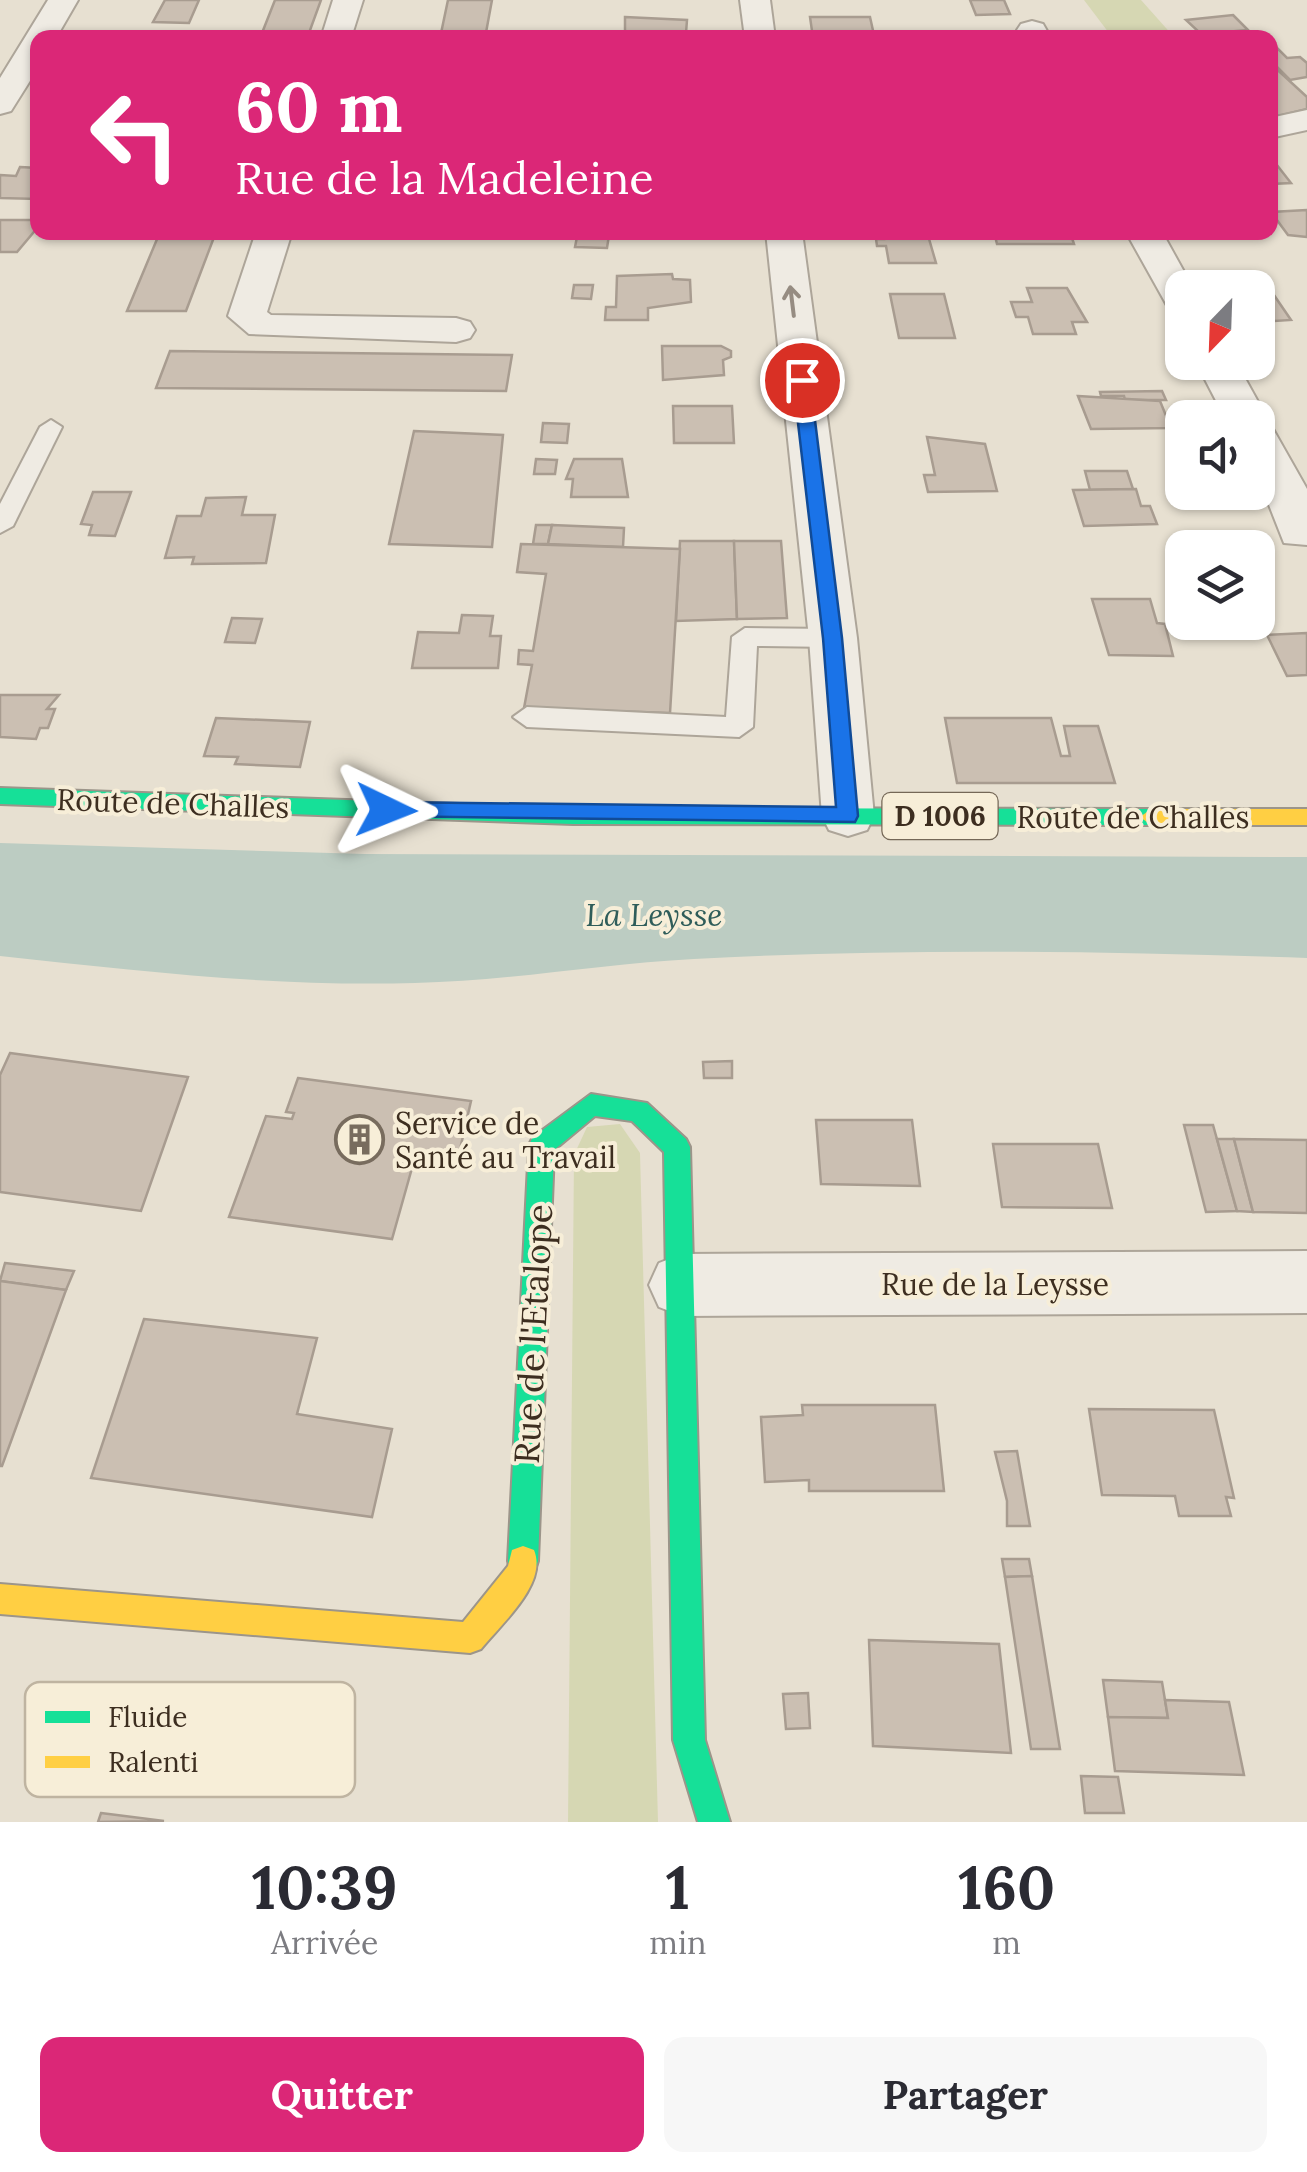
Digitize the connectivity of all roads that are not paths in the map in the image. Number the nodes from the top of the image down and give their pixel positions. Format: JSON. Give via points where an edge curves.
{"nodes":[{"id":1,"x":63,"y":0,"type":"edge"},
{"id":2,"x":348,"y":0,"type":"edge"},
{"id":3,"x":756,"y":0,"type":"edge"},
{"id":4,"x":45,"y":30,"type":"edge"},
{"id":5,"x":339,"y":30,"type":"edge"},
{"id":6,"x":759,"y":30,"type":"edge"},
{"id":7,"x":30,"y":55,"type":"edge"},
{"id":8,"x":0,"y":104,"type":"edge"},
{"id":9,"x":1307,"y":120,"type":"edge"},
{"id":10,"x":1278,"y":126,"type":"edge"},
{"id":11,"x":271,"y":240,"type":"edge"},
{"id":12,"x":785,"y":240,"type":"edge"},
{"id":13,"x":1148,"y":240,"type":"edge"},
{"id":14,"x":1165,"y":270,"type":"edge"},
{"id":15,"x":456,"y":330,"type":"dead end"},
{"id":16,"x":51,"y":427,"type":"dead end"},
{"id":17,"x":1275,"y":470,"type":"edge"},
{"id":18,"x":9,"y":495,"type":"edge"},
{"id":19,"x":1,"y":526,"type":"edge"},
{"id":20,"x":1300,"y":533,"type":"dead end"},
{"id":21,"x":832,"y":638,"type":"junction"},
{"id":22,"x":527,"y":717,"type":"dead end"},
{"id":23,"x":0,"y":796,"type":"edge"},
{"id":24,"x":848,"y":816,"type":"junction"},
{"id":25,"x":1307,"y":817,"type":"edge"},
{"id":26,"x":1307,"y":1282,"type":"edge"},
{"id":27,"x":682,"y":1285,"type":"junction"},
{"id":28,"x":0,"y":1599,"type":"edge"},
{"id":29,"x":714,"y":1822,"type":"edge"}],
"edges":[{"from":1,"to":4,"type":"street"},
{"from":2,"to":5,"type":"street"},
{"from":3,"to":6,"type":"street"},
{"from":7,"to":8,"type":"street"},
{"from":9,"to":10,"type":"street"},
{"from":11,"to":15,"type":"street","via":[[247,316],[264,326]]},
{"from":21,"to":12,"type":"street","one_way":true},
{"from":13,"to":14,"type":"street"},
{"from":16,"to":18,"type":"lane"},
{"from":17,"to":20,"type":"street"},
{"from":18,"to":19,"type":"lane"},
{"from":21,"to":22,"type":"lane","via":[[744,637],[739,727]]},
{"from":21,"to":24,"type":"street"},
{"from":23,"to":24,"type":"street","name":"Route de Challes","number":"D 1006","via":[[573,816]]},
{"from":24,"to":25,"type":"street","name":"Route de Challes","number":"D 1006"},
{"from":26,"to":27,"type":"street","name":"Rue de la Leysse"},
{"from":27,"to":28,"type":"street","name":"Rue de l'Etalope","via":[[678,1147],[638,1111],[591,1105],[542,1144],[522,1572],[470,1638]]},
{"from":27,"to":29,"type":"street","name":"Rue de l'Etalope","via":[[689,1740]]}]}
